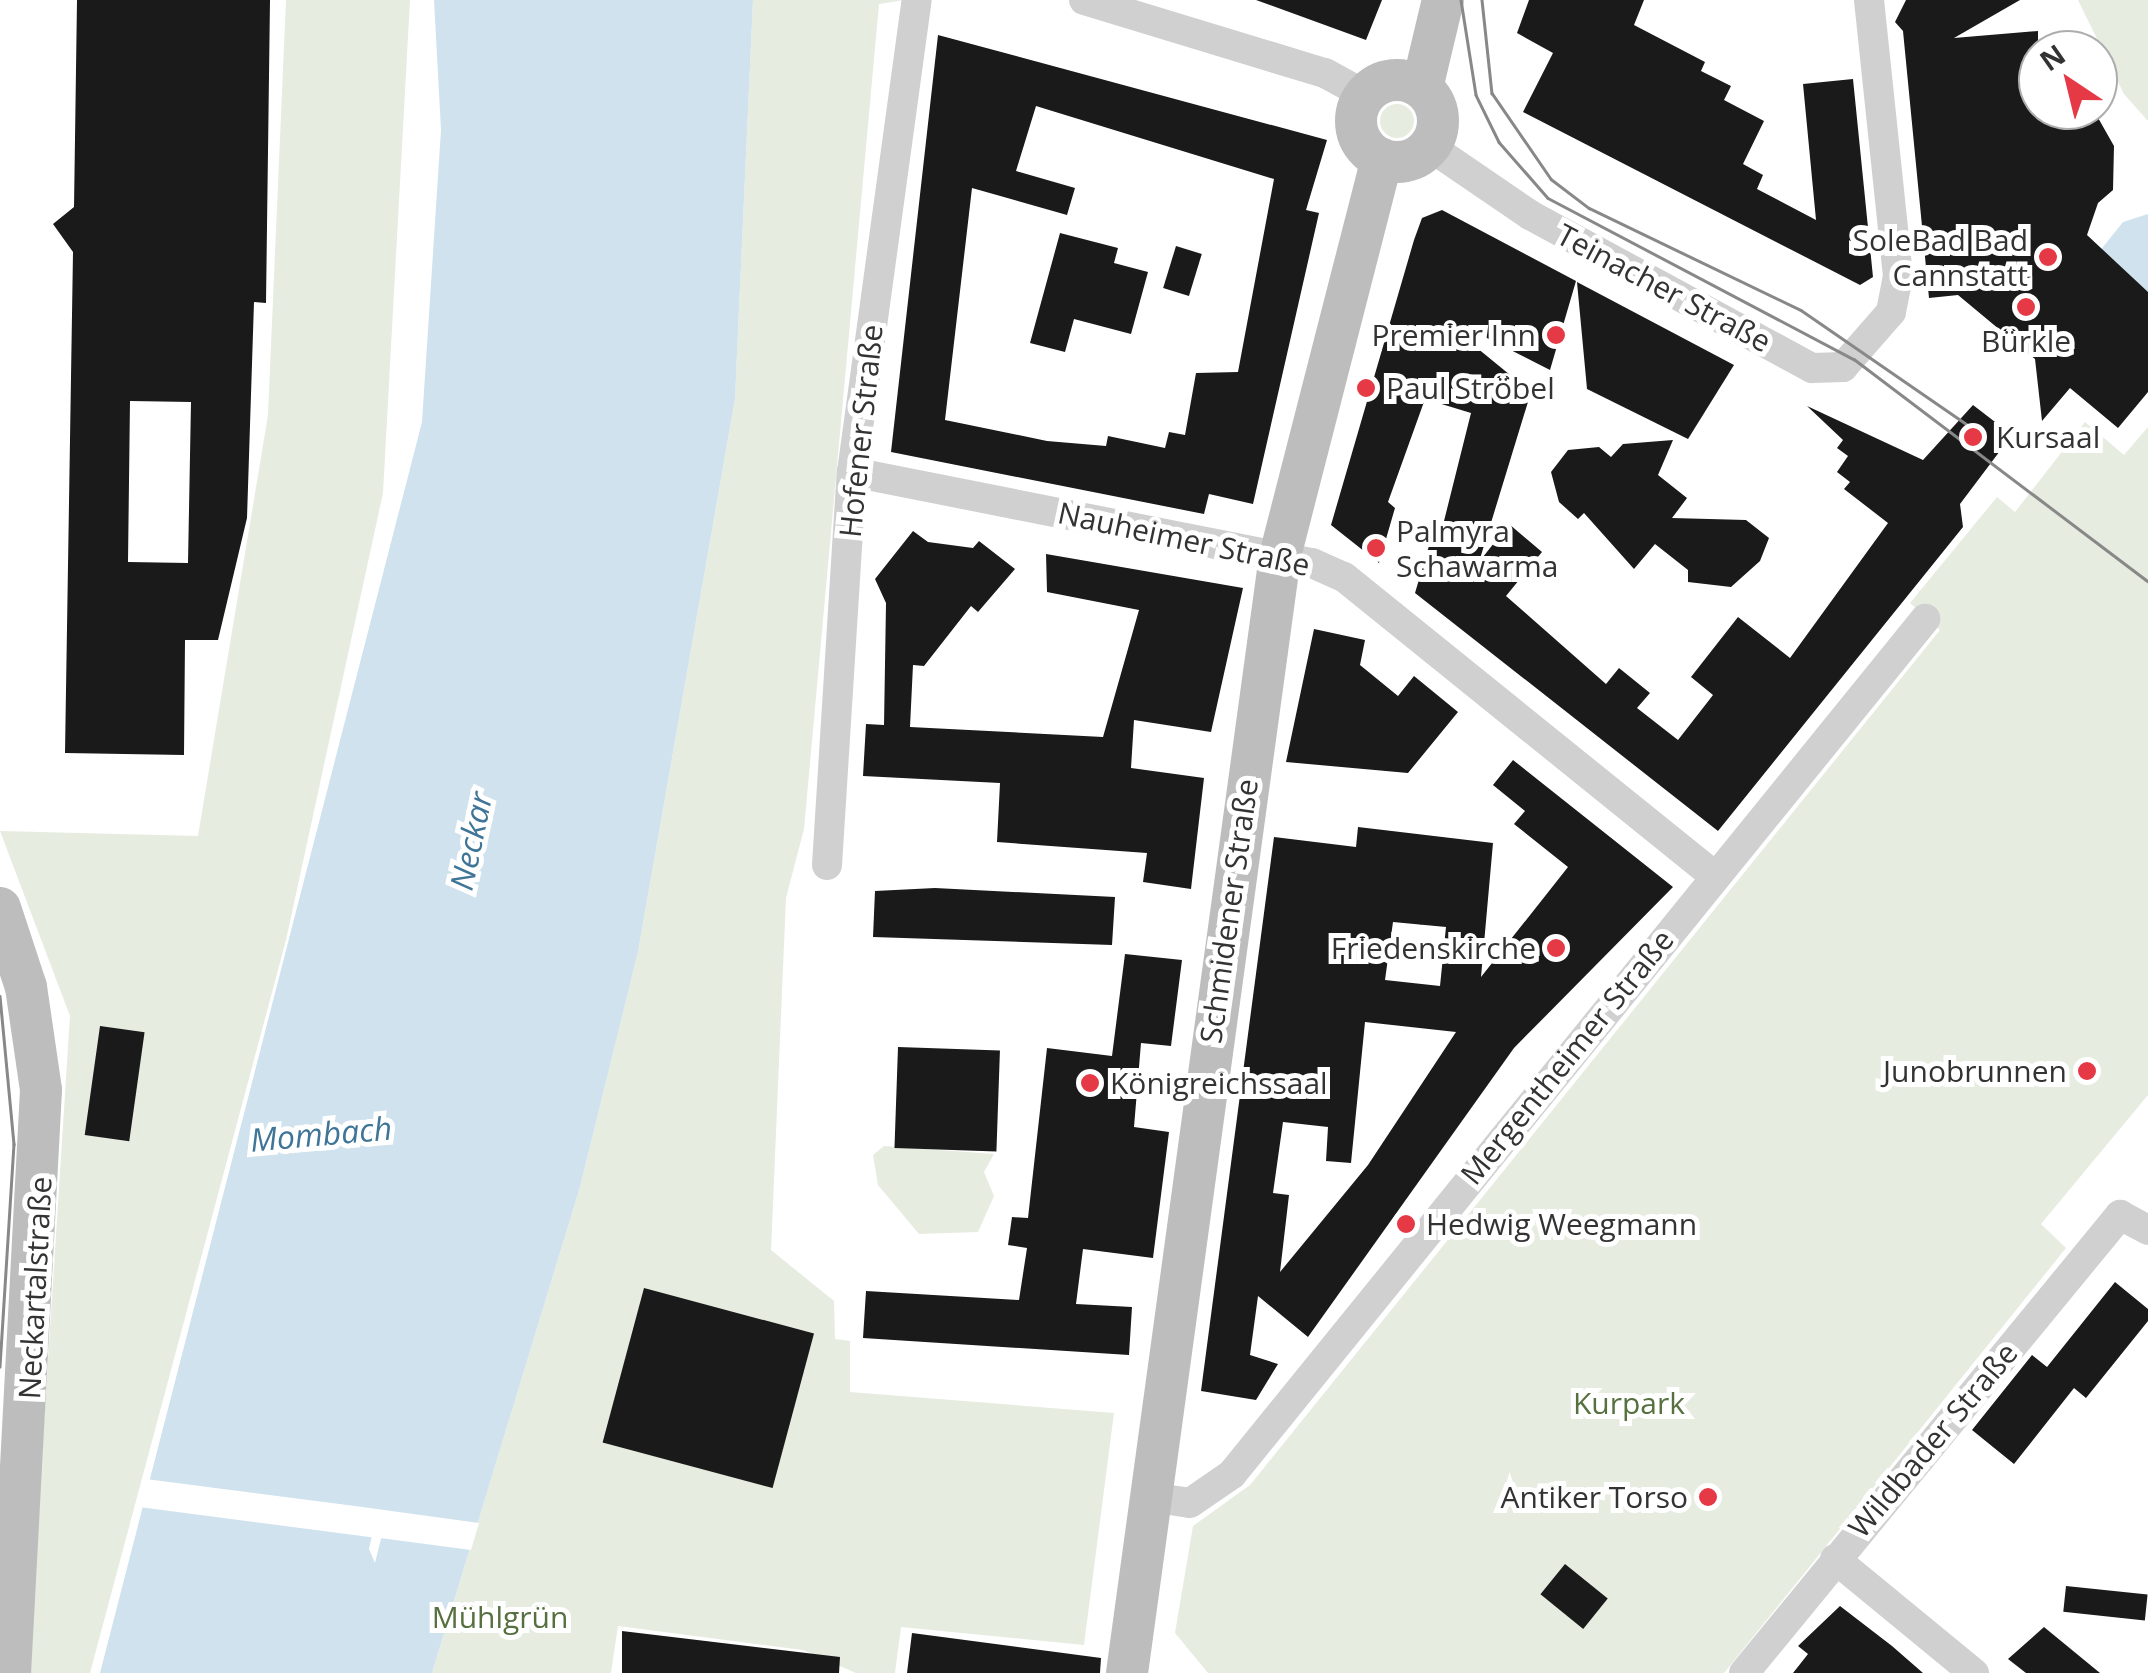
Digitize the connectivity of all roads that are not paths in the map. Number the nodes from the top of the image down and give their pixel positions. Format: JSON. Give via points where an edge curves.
{"nodes":[{"id":1,"x":918,"y":0,"type":"edge"},
{"id":2,"x":1084,"y":0,"type":"edge"},
{"id":3,"x":1410,"y":0,"type":"edge"},
{"id":4,"x":1443,"y":0,"type":"edge"},
{"id":5,"x":1869,"y":0,"type":"edge"},
{"id":6,"x":1392,"y":88,"type":"junction"},
{"id":7,"x":1430,"y":146,"type":"junction"},
{"id":8,"x":1382,"y":159,"type":"junction"},
{"id":9,"x":852,"y":472,"type":"junction"},
{"id":10,"x":1280,"y":556,"type":"junction"},
{"id":11,"x":1925,"y":619,"type":"dead end"},
{"id":12,"x":827,"y":865,"type":"dead end"},
{"id":13,"x":1712,"y":874,"type":"junction"},
{"id":14,"x":0,"y":908,"type":"edge"},
{"id":15,"x":2137,"y":1221,"type":"edge"},
{"id":16,"x":1150,"y":1498,"type":"junction"},
{"id":17,"x":1835,"y":1559,"type":"junction"},
{"id":18,"x":10,"y":1673,"type":"edge"},
{"id":19,"x":1127,"y":1673,"type":"edge"},
{"id":20,"x":1744,"y":1673,"type":"edge"},
{"id":21,"x":1974,"y":1673,"type":"edge"}],
"edges":[{"from":1,"to":9,"type":"street","name":"Hofener Straße"},
{"from":2,"to":6,"type":"street"},
{"from":3,"to":6,"type":"main road"},
{"from":4,"to":6,"type":"main road"},
{"from":5,"to":7,"type":"street","name":"Teinacher Straße","via":[[1898,276],[1891,312],[1843,367],[1812,368],[1530,215]]},
{"from":6,"to":7,"type":"main road","via":[[1438,122]]},
{"from":6,"to":8,"type":"main road","via":[[1358,134]]},
{"from":7,"to":8,"type":"main road","via":[[1408,160]]},
{"from":8,"to":10,"type":"main road","name":"Schmidener Straße"},
{"from":9,"to":10,"type":"street","name":"Nauheimer Straße"},
{"from":9,"to":12,"type":"street","name":"Hofener Straße"},
{"from":10,"to":13,"type":"street","name":"Nauheimer Straße","via":[[1344,577]]},
{"from":10,"to":16,"type":"main road","name":"Schmidener Straße"},
{"from":11,"to":13,"type":"street","name":"Mergentheimer Straße"},
{"from":13,"to":16,"type":"street","name":"Mergentheimer Straße","via":[[1232,1474],[1190,1502]]},
{"from":14,"to":18,"type":"main road","name":"Neckartalstraße","via":[[33,1021],[42,1108]]},
{"from":15,"to":17,"type":"street","name":"Wildbader Straße"},
{"from":16,"to":19,"type":"main road","name":"Schmidener Straße"},
{"from":17,"to":20,"type":"street","name":"Wildbader Straße"},
{"from":17,"to":21,"type":"street"}]}
